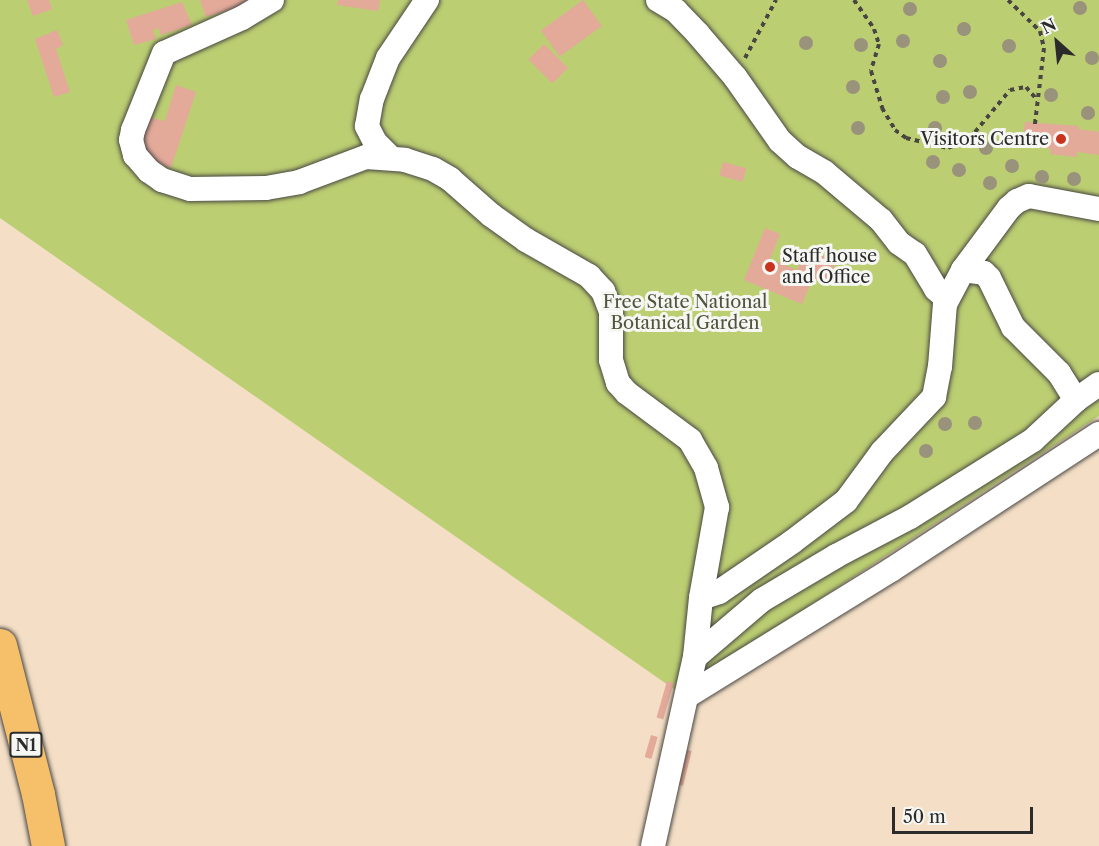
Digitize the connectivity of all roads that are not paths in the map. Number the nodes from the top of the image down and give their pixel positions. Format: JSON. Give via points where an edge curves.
{"nodes":[{"id":1,"x":272,"y":0,"type":"edge"},
{"id":2,"x":427,"y":0,"type":"edge"},
{"id":3,"x":658,"y":0,"type":"edge"},
{"id":4,"x":367,"y":126,"type":"junction"},
{"id":5,"x":390,"y":157,"type":"junction"},
{"id":6,"x":341,"y":166,"type":"junction"},
{"id":7,"x":1099,"y":209,"type":"edge"},
{"id":8,"x":963,"y":270,"type":"junction"},
{"id":9,"x":946,"y":298,"type":"junction"},
{"id":10,"x":1099,"y":384,"type":"edge"},
{"id":11,"x":1076,"y":400,"type":"junction"},
{"id":12,"x":1099,"y":434,"type":"edge"},
{"id":13,"x":701,"y":598,"type":"junction"},
{"id":14,"x":0,"y":645,"type":"edge"},
{"id":15,"x":695,"y":661,"type":"junction"},
{"id":16,"x":687,"y":696,"type":"junction"},
{"id":17,"x":48,"y":846,"type":"edge"},
{"id":18,"x":653,"y":846,"type":"edge"}],
"edges":[{"from":1,"to":6,"type":"street","via":[[164,53],[131,140],[135,155],[162,180],[190,189],[266,188],[299,182]]},
{"from":2,"to":4,"type":"street","via":[[388,58],[372,99]]},
{"from":3,"to":9,"type":"street","via":[[676,11],[735,77],[780,141],[881,220],[899,243],[915,254]]},
{"from":4,"to":5,"type":"street","via":[[375,142]]},
{"from":4,"to":6,"type":"street","via":[[363,139]]},
{"from":5,"to":6,"type":"street","via":[[366,158]]},
{"from":5,"to":13,"type":"street","via":[[433,169],[450,179],[491,215],[588,276],[603,291],[611,312],[610,360],[618,383],[690,440],[706,468],[717,507]]},
{"from":7,"to":8,"type":"street","via":[[1029,196],[1017,201]]},
{"from":8,"to":9,"type":"street"},
{"from":8,"to":11,"type":"street","via":[[984,273],[989,278],[1013,327],[1059,373]]},
{"from":9,"to":13,"type":"street","via":[[937,392],[926,407],[882,452],[846,501],[719,592]]},
{"from":10,"to":11,"type":"street"},
{"from":11,"to":15,"type":"street","via":[[1034,440],[910,517],[762,600]]},
{"from":12,"to":16,"type":"street","via":[[891,570]]},
{"from":13,"to":15,"type":"street"},
{"from":14,"to":17,"type":"highway","number":"N1"},
{"from":15,"to":16,"type":"street"},
{"from":16,"to":18,"type":"street"}]}
